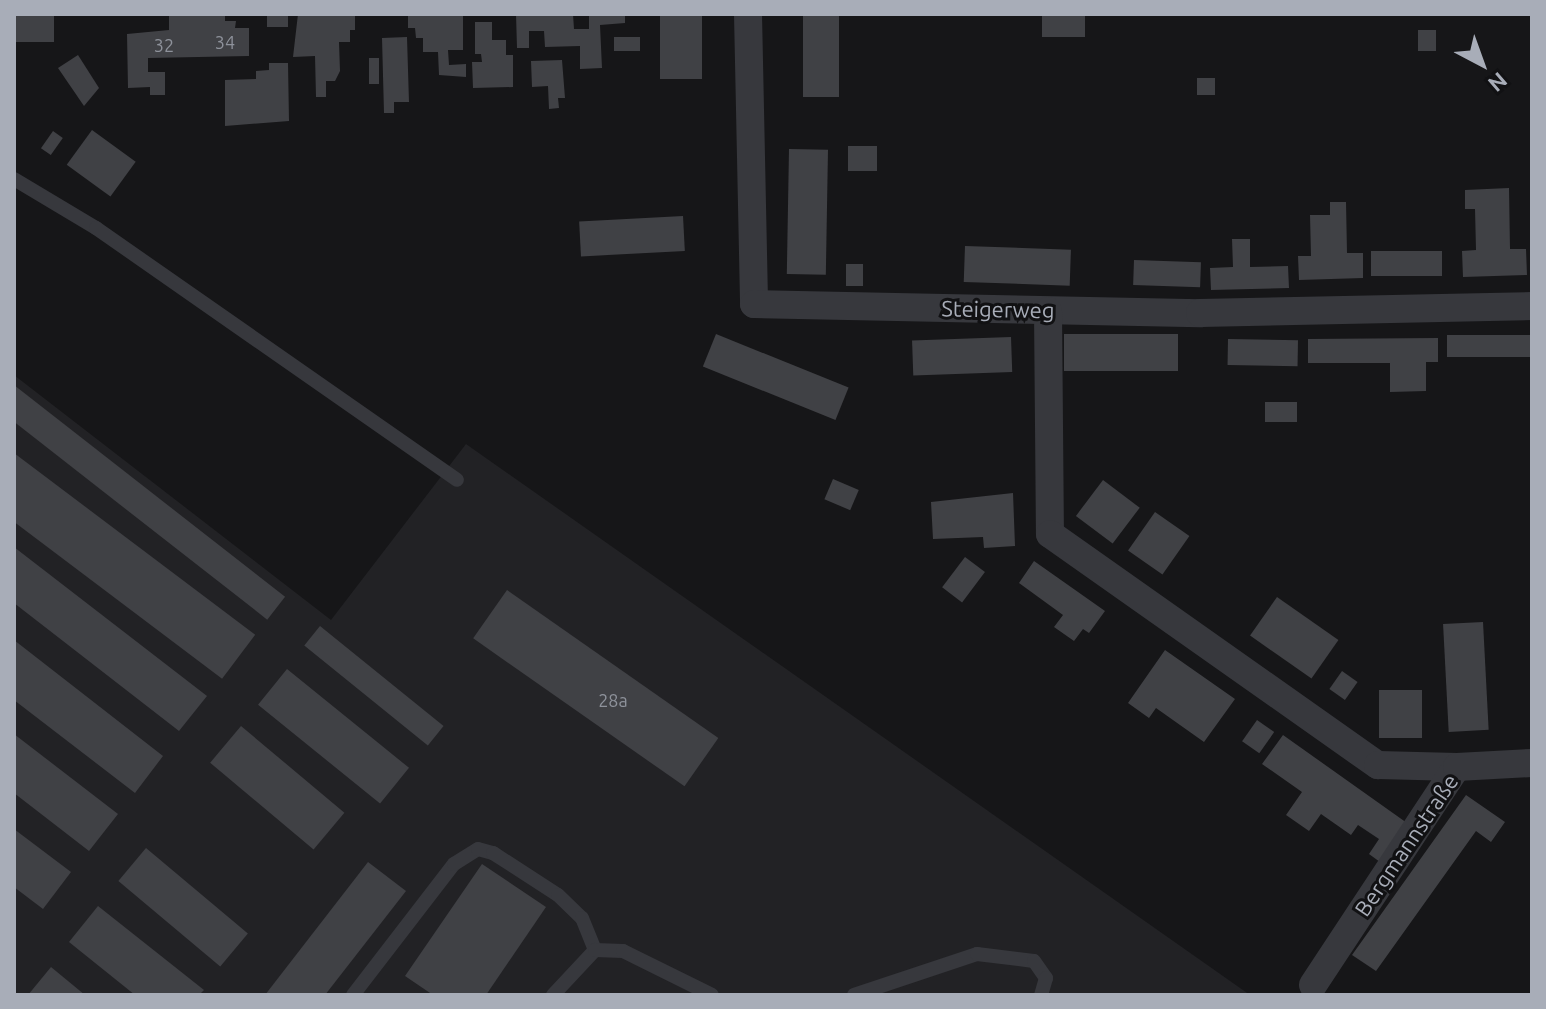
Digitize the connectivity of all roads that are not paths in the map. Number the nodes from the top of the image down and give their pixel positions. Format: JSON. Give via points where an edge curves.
{"nodes":[{"id":1,"x":748,"y":14,"type":"edge"},
{"id":2,"x":14,"y":179,"type":"edge"},
{"id":3,"x":1532,"y":306,"type":"edge"},
{"id":4,"x":1048,"y":311,"type":"junction"},
{"id":5,"x":457,"y":480,"type":"dead end"},
{"id":6,"x":1532,"y":763,"type":"edge"},
{"id":7,"x":1457,"y":767,"type":"junction"},
{"id":8,"x":595,"y":950,"type":"junction"},
{"id":9,"x":1313,"y":985,"type":"dead end"},
{"id":10,"x":353,"y":995,"type":"edge"},
{"id":11,"x":553,"y":995,"type":"edge"},
{"id":12,"x":712,"y":995,"type":"edge"},
{"id":13,"x":854,"y":995,"type":"edge"},
{"id":14,"x":1041,"y":995,"type":"edge"}],
"edges":[{"from":1,"to":4,"type":"street","name":"Steigerweg","via":[[754,304]]},
{"from":2,"to":5,"type":"lane","via":[[96,228]]},
{"from":3,"to":4,"type":"street","name":"Steigerweg"},
{"from":4,"to":7,"type":"street","via":[[1050,534],[1378,765]]},
{"from":6,"to":7,"type":"street","name":"Bergmannstraße"},
{"from":7,"to":9,"type":"street","name":"Bergmannstraße"},
{"from":8,"to":10,"type":"lane","via":[[582,918],[558,895],[493,853],[478,849],[454,864]]},
{"from":8,"to":11,"type":"lane","via":[[568,972]]},
{"from":8,"to":12,"type":"lane","via":[[623,951]]},
{"from":13,"to":14,"type":"lane","via":[[977,954],[1034,961],[1046,978]]}]}
